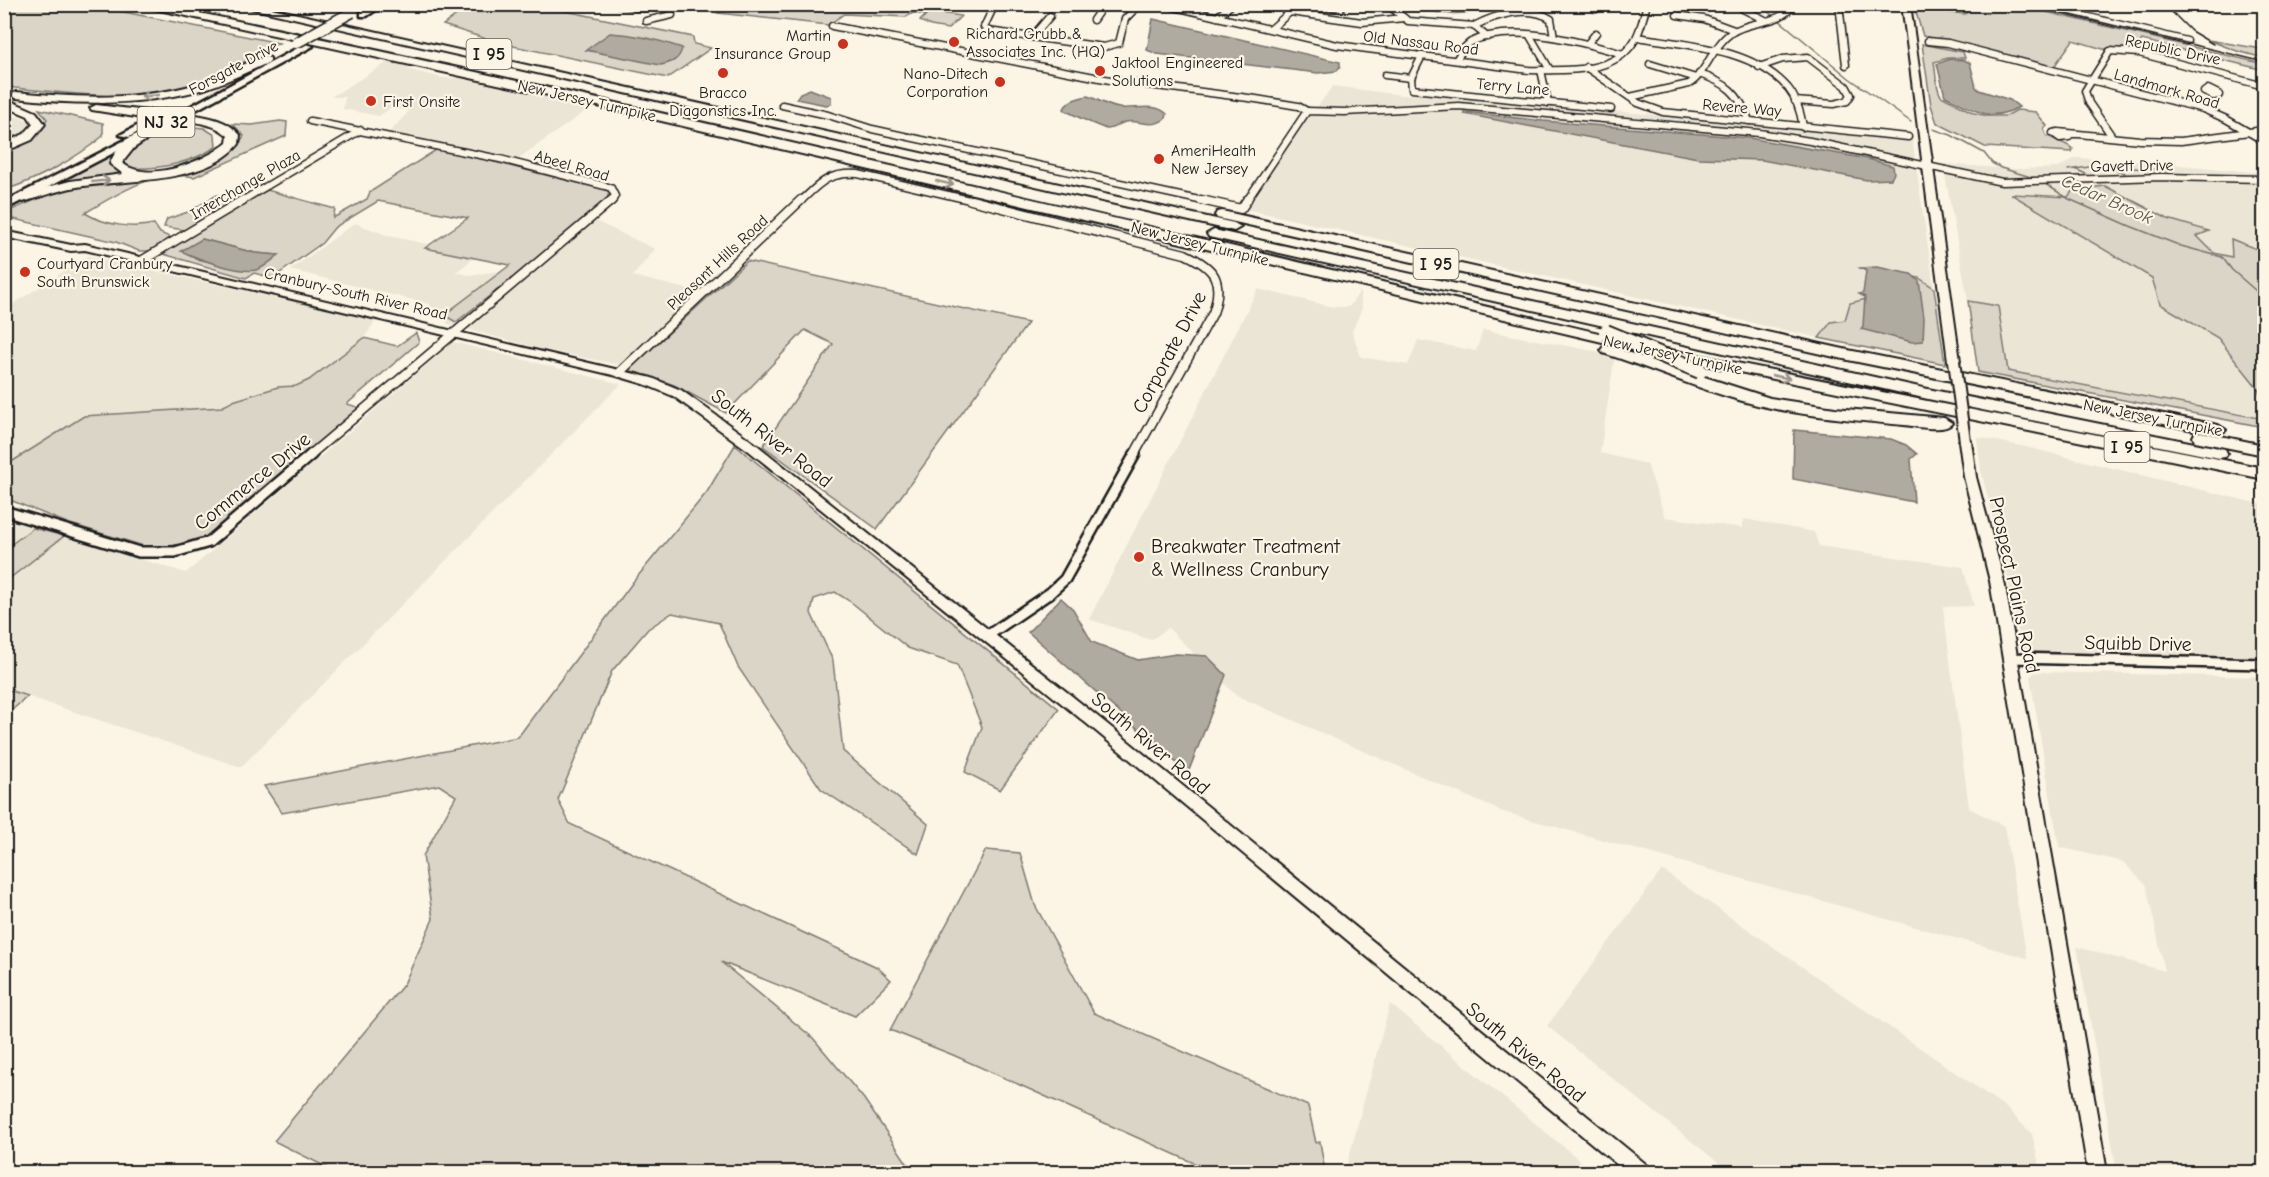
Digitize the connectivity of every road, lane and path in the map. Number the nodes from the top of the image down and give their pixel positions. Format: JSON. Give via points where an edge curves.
{"nodes":[{"id":1,"x":120,"y":4,"type":"edge"},
{"id":2,"x":138,"y":4,"type":"edge"},
{"id":3,"x":192,"y":4,"type":"edge"},
{"id":4,"x":197,"y":4,"type":"edge"},
{"id":5,"x":285,"y":4,"type":"edge"},
{"id":6,"x":381,"y":4,"type":"edge"},
{"id":7,"x":618,"y":4,"type":"edge"},
{"id":8,"x":963,"y":4,"type":"edge"},
{"id":9,"x":1104,"y":4,"type":"edge"},
{"id":10,"x":1140,"y":4,"type":"edge"},
{"id":11,"x":1232,"y":4,"type":"edge"},
{"id":12,"x":1299,"y":4,"type":"edge"},
{"id":13,"x":1312,"y":4,"type":"edge"},
{"id":14,"x":1387,"y":4,"type":"edge"},
{"id":15,"x":1647,"y":4,"type":"edge"},
{"id":16,"x":1794,"y":4,"type":"edge"},
{"id":17,"x":1839,"y":4,"type":"edge"},
{"id":18,"x":1906,"y":4,"type":"edge"},
{"id":19,"x":2036,"y":4,"type":"edge"},
{"id":20,"x":666,"y":5,"type":"edge"},
{"id":21,"x":1163,"y":5,"type":"edge"},
{"id":22,"x":995,"y":6,"type":"edge"},
{"id":23,"x":253,"y":7,"type":"edge"},
{"id":24,"x":234,"y":8,"type":"edge"},
{"id":25,"x":1341,"y":8,"type":"dead end"},
{"id":26,"x":365,"y":9,"type":"edge"},
{"id":27,"x":1743,"y":9,"type":"dead end"},
{"id":28,"x":1290,"y":12,"type":"junction"},
{"id":29,"x":672,"y":15,"type":"junction"},
{"id":30,"x":1050,"y":16,"type":"dead end"},
{"id":31,"x":1217,"y":17,"type":"junction"},
{"id":32,"x":1404,"y":18,"type":"junction"},
{"id":33,"x":1677,"y":18,"type":"dead end"},
{"id":34,"x":1093,"y":20,"type":"dead end"},
{"id":35,"x":1765,"y":20,"type":"junction"},
{"id":36,"x":645,"y":21,"type":"dead end"},
{"id":37,"x":677,"y":21,"type":"dead end"},
{"id":38,"x":832,"y":26,"type":"dead end"},
{"id":39,"x":1474,"y":26,"type":"junction"},
{"id":40,"x":1271,"y":29,"type":"junction"},
{"id":41,"x":1734,"y":30,"type":"junction"},
{"id":42,"x":1596,"y":33,"type":"dead end"},
{"id":43,"x":1530,"y":36,"type":"junction"},
{"id":44,"x":1032,"y":37,"type":"junction"},
{"id":45,"x":1487,"y":37,"type":"junction"},
{"id":46,"x":1554,"y":37,"type":"junction"},
{"id":47,"x":1637,"y":37,"type":"junction"},
{"id":48,"x":1911,"y":39,"type":"junction"},
{"id":49,"x":2187,"y":40,"type":"dead end"},
{"id":50,"x":1400,"y":41,"type":"dead end"},
{"id":51,"x":303,"y":42,"type":"junction"},
{"id":52,"x":1588,"y":43,"type":"junction"},
{"id":53,"x":1715,"y":51,"type":"junction"},
{"id":54,"x":1396,"y":52,"type":"junction"},
{"id":55,"x":1623,"y":54,"type":"junction"},
{"id":56,"x":1422,"y":56,"type":"junction"},
{"id":57,"x":266,"y":60,"type":"junction"},
{"id":58,"x":1456,"y":60,"type":"junction"},
{"id":59,"x":1650,"y":64,"type":"dead end"},
{"id":60,"x":1846,"y":64,"type":"dead end"},
{"id":61,"x":1759,"y":67,"type":"junction"},
{"id":62,"x":1586,"y":68,"type":"junction"},
{"id":63,"x":1541,"y":70,"type":"junction"},
{"id":64,"x":1550,"y":70,"type":"junction"},
{"id":65,"x":1385,"y":75,"type":"dead end"},
{"id":66,"x":1698,"y":76,"type":"junction"},
{"id":67,"x":1411,"y":78,"type":"junction"},
{"id":68,"x":2091,"y":81,"type":"junction"},
{"id":69,"x":2265,"y":86,"type":"edge"},
{"id":70,"x":7,"y":96,"type":"edge"},
{"id":71,"x":2212,"y":96,"type":"dead end"},
{"id":72,"x":1630,"y":97,"type":"junction"},
{"id":73,"x":1795,"y":101,"type":"junction"},
{"id":74,"x":1548,"y":103,"type":"junction"},
{"id":75,"x":782,"y":105,"type":"dead end"},
{"id":76,"x":2197,"y":108,"type":"junction"},
{"id":77,"x":1611,"y":109,"type":"dead end"},
{"id":78,"x":1308,"y":111,"type":"junction"},
{"id":79,"x":187,"y":119,"type":"junction"},
{"id":80,"x":169,"y":121,"type":"junction"},
{"id":81,"x":310,"y":121,"type":"dead end"},
{"id":82,"x":1749,"y":121,"type":"junction"},
{"id":83,"x":1803,"y":127,"type":"junction"},
{"id":84,"x":361,"y":130,"type":"junction"},
{"id":85,"x":2265,"y":130,"type":"edge"},
{"id":86,"x":2249,"y":132,"type":"junction"},
{"id":87,"x":2067,"y":133,"type":"dead end"},
{"id":88,"x":2111,"y":135,"type":"junction"},
{"id":89,"x":1908,"y":137,"type":"dead end"},
{"id":90,"x":1807,"y":140,"type":"junction"},
{"id":91,"x":2265,"y":141,"type":"edge"},
{"id":92,"x":4,"y":148,"type":"edge"},
{"id":93,"x":1929,"y":168,"type":"junction"},
{"id":94,"x":836,"y":174,"type":"joint"},
{"id":95,"x":2265,"y":179,"type":"edge"},
{"id":96,"x":4,"y":198,"type":"edge"},
{"id":97,"x":23,"y":198,"type":"junction"},
{"id":98,"x":4,"y":207,"type":"edge"},
{"id":99,"x":4,"y":225,"type":"edge"},
{"id":100,"x":1180,"y":226,"type":"junction"},
{"id":101,"x":4,"y":234,"type":"edge"},
{"id":102,"x":85,"y":247,"type":"junction"},
{"id":103,"x":143,"y":260,"type":"junction"},
{"id":104,"x":1270,"y":260,"type":"junction"},
{"id":105,"x":453,"y":333,"type":"junction"},
{"id":106,"x":619,"y":373,"type":"junction"},
{"id":107,"x":1944,"y":423,"type":"junction"},
{"id":108,"x":2265,"y":438,"type":"edge"},
{"id":109,"x":2265,"y":450,"type":"edge"},
{"id":110,"x":2265,"y":462,"type":"edge"},
{"id":111,"x":2265,"y":474,"type":"edge"},
{"id":112,"x":2265,"y":485,"type":"edge"},
{"id":113,"x":4,"y":511,"type":"edge"},
{"id":114,"x":987,"y":636,"type":"junction"},
{"id":115,"x":2010,"y":658,"type":"junction"},
{"id":116,"x":2265,"y":664,"type":"edge"},
{"id":117,"x":1640,"y":1173,"type":"edge"},
{"id":118,"x":2098,"y":1173,"type":"edge"}],
"edges":[{"from":1,"to":51,"type":"highway"},
{"from":2,"to":51,"type":"highway","name":"New Jersey Turnpike","number":"I 95"},
{"from":3,"to":24,"type":"highway"},
{"from":4,"to":24,"type":"highway","name":"New Jersey Turnpike","number":"I 95"},
{"from":5,"to":108,"type":"highway","name":"New Jersey Turnpike","number":"I 95","via":[[551,68],[1597,300]]},
{"from":6,"to":26,"type":"main road","name":"Forsgate Drive"},
{"from":7,"to":20,"type":"street","via":[[643,8]]},
{"from":8,"to":22,"type":"street"},
{"from":9,"to":34,"type":"street"},
{"from":10,"to":44,"type":"street","via":[[1126,15],[1116,45],[1104,47]]},
{"from":11,"to":31,"type":"street"},
{"from":12,"to":28,"type":"street"},
{"from":13,"to":25,"type":"street"},
{"from":14,"to":32,"type":"street"},
{"from":15,"to":47,"type":"street","name":"Old Nassau Road"},
{"from":16,"to":35,"type":"street","via":[[1785,14]]},
{"from":17,"to":60,"type":"street"},
{"from":18,"to":48,"type":"main road","name":"Prospect Plains Road"},
{"from":19,"to":49,"type":"street"},
{"from":20,"to":29,"type":"street"},
{"from":21,"to":31,"type":"street","name":"Old Nassau Road"},
{"from":22,"to":44,"type":"street","via":[[985,29]]},
{"from":23,"to":24,"type":"highway","name":"New Jersey Turnpike","number":"I 95"},
{"from":23,"to":109,"type":"highway","name":"New Jersey Turnpike","number":"I 95","via":[[1927,383]]},
{"from":24,"to":100,"type":"highway","name":"New Jersey Turnpike","number":"I 95"},
{"from":26,"to":51,"type":"main road","name":"Forsgate Drive","number":"NJ 32"},
{"from":26,"to":51,"type":"main road","name":"Forsgate Drive","number":"NJ 32","bridge":true,"via":[[352,12]]},
{"from":27,"to":35,"type":"street"},
{"from":28,"to":32,"type":"street","via":[[1331,20]]},
{"from":28,"to":40,"type":"street"},
{"from":29,"to":36,"type":"street"},
{"from":29,"to":37,"type":"street"},
{"from":30,"to":44,"type":"street"},
{"from":31,"to":40,"type":"street","name":"Old Nassau Road"},
{"from":32,"to":39,"type":"street","via":[[1419,23]]},
{"from":33,"to":41,"type":"street"},
{"from":35,"to":41,"type":"street"},
{"from":38,"to":78,"type":"street","name":"Gavett Drive","via":[[1121,82],[1256,99]]},
{"from":39,"to":45,"type":"street"},
{"from":39,"to":46,"type":"street","via":[[1486,19],[1538,12],[1550,17]]},
{"from":40,"to":54,"type":"street","name":"Old Nassau Road","via":[[1345,46]]},
{"from":41,"to":53,"type":"street"},
{"from":42,"to":52,"type":"street"},
{"from":43,"to":45,"type":"street"},
{"from":43,"to":46,"type":"street"},
{"from":43,"to":64,"type":"street"},
{"from":45,"to":58,"type":"street","via":[[1467,45]]},
{"from":46,"to":52,"type":"street"},
{"from":47,"to":53,"type":"street"},
{"from":47,"to":55,"type":"street","name":"Old Nassau Road"},
{"from":48,"to":68,"type":"street","name":"Landmark Road"},
{"from":48,"to":93,"type":"main road","name":"Prospect Plains Road"},
{"from":50,"to":54,"type":"street"},
{"from":51,"to":57,"type":"main road","name":"Forsgate Drive","number":"NJ 32"},
{"from":51,"to":80,"type":"main road","name":"Forsgate Drive","number":"NJ 32"},
{"from":51,"to":104,"type":"highway","name":"New Jersey Turnpike","number":"I 95","one_way":true,"via":[[753,138]]},
{"from":52,"to":55,"type":"street"},
{"from":53,"to":61,"type":"street"},
{"from":53,"to":66,"type":"street"},
{"from":54,"to":56,"type":"street","name":"Old Nassau Road"},
{"from":55,"to":62,"type":"street","name":"Old Nassau Road"},
{"from":56,"to":58,"type":"street","name":"Old Nassau Road"},
{"from":56,"to":67,"type":"street"},
{"from":57,"to":70,"type":"highway","one_way":true,"via":[[213,82],[157,96]]},
{"from":57,"to":96,"type":"main road","name":"Forsgate Drive","number":"NJ 32"},
{"from":58,"to":63,"type":"street","name":"Old Nassau Road"},
{"from":59,"to":66,"type":"street"},
{"from":61,"to":73,"type":"street","via":[[1785,85]]},
{"from":61,"to":73,"type":"street","via":[[1783,59],[1808,57],[1846,86],[1851,95],[1848,101],[1834,104]]},
{"from":62,"to":64,"type":"street","name":"Old Nassau Road"},
{"from":62,"to":72,"type":"street","name":"Revere Way"},
{"from":63,"to":64,"type":"street","name":"Old Nassau Road"},
{"from":63,"to":74,"type":"street"},
{"from":65,"to":67,"type":"street"},
{"from":66,"to":72,"type":"street","via":[[1689,84]]},
{"from":66,"to":82,"type":"street","via":[[1716,79],[1733,90],[1743,101]]},
{"from":67,"to":74,"type":"street","name":"Terry Lane","via":[[1412,89]]},
{"from":68,"to":69,"type":"street","name":"Republic Drive","via":[[2106,53],[2119,50]]},
{"from":68,"to":76,"type":"street","name":"Landmark Road"},
{"from":68,"to":88,"type":"street","via":[[2086,97]]},
{"from":70,"to":79,"type":"highway","bridge":true},
{"from":70,"to":92,"type":"highway","via":[[36,117],[39,124],[28,137]]},
{"from":71,"to":76,"type":"street","via":[[2201,99]]},
{"from":72,"to":82,"type":"street","name":"Revere Way","via":[[1670,114]]},
{"from":73,"to":83,"type":"street"},
{"from":74,"to":77,"type":"street","name":"Terry Lane"},
{"from":75,"to":78,"type":"street","via":[[872,129],[1241,209]]},
{"from":76,"to":86,"type":"street","name":"Landmark Road"},
{"from":78,"to":90,"type":"street","name":"Gavett Drive","via":[[1459,106]]},
{"from":79,"to":80,"type":"highway","via":[[219,129],[227,138],[226,143],[207,157],[170,169],[137,173],[118,168],[116,161],[122,151]]},
{"from":97,"to":79,"type":"highway","one_way":true,"via":[[69,185],[172,171],[214,157],[232,144],[234,135],[228,129]]},
{"from":80,"to":97,"type":"main road","name":"Forsgate Drive","number":"NJ 32"},
{"from":81,"to":84,"type":"street","name":"Abeel Road"},
{"from":82,"to":83,"type":"street","name":"Revere Way"},
{"from":83,"to":89,"type":"street","name":"Revere Way"},
{"from":83,"to":90,"type":"street"},
{"from":84,"to":103,"type":"street","name":"Interchange Plaza"},
{"from":84,"to":105,"type":"street","name":"Abeel Road","via":[[500,159],[614,192],[608,206]]},
{"from":85,"to":86,"type":"street"},
{"from":86,"to":88,"type":"street","via":[[2181,141]]},
{"from":86,"to":91,"type":"street","name":"Landmark Road"},
{"from":87,"to":88,"type":"street"},
{"from":90,"to":93,"type":"street","name":"Gavett Drive"},
{"from":93,"to":95,"type":"street","name":"Gavett Drive","via":[[2002,183],[2161,177]]},
{"from":93,"to":115,"type":"main road","name":"Prospect Plains Road","bridge":true,"via":[[1970,477],[1997,581]]},
{"from":94,"to":106,"type":"street","name":"Pleasant Hills Road","via":[[824,179]]},
{"from":94,"to":114,"type":"street","name":"Corporate Drive","via":[[858,174],[930,190],[1185,254],[1206,266],[1218,281],[1220,292],[1213,313],[1065,579]]},
{"from":97,"to":98,"type":"main road","name":"Forsgate Drive","number":"NJ 32"},
{"from":99,"to":102,"type":"main road","name":"Cranbury-South River Road","via":[[82,242]]},
{"from":100,"to":107,"type":"highway","bridge":true,"via":[[1606,332],[1736,385],[1787,399]]},
{"from":100,"to":110,"type":"highway","name":"New Jersey Turnpike","number":"I 95","via":[[1928,394]]},
{"from":101,"to":102,"type":"main road","name":"Cranbury-South River Road","via":[[71,248]]},
{"from":102,"to":103,"type":"main road","name":"Cranbury-South River Road"},
{"from":103,"to":105,"type":"main road","name":"Cranbury-South River Road"},
{"from":104,"to":107,"type":"highway","via":[[1485,321],[1605,349],[1770,403]]},
{"from":104,"to":111,"type":"highway","name":"New Jersey Turnpike","number":"I 95","one_way":true,"via":[[1740,369]]},
{"from":105,"to":106,"type":"main road","name":"Cranbury-South River Road"},
{"from":105,"to":113,"type":"street","name":"Commerce Drive","via":[[209,542],[160,555],[139,552]]},
{"from":106,"to":114,"type":"main road","name":"South River Road","via":[[667,388],[704,411]]},
{"from":107,"to":112,"type":"highway"},
{"from":114,"to":117,"type":"main road","name":"South River Road"},
{"from":115,"to":116,"type":"street","name":"Squibb Drive"},
{"from":115,"to":118,"type":"main road","name":"Prospect Plains Road"}]}
